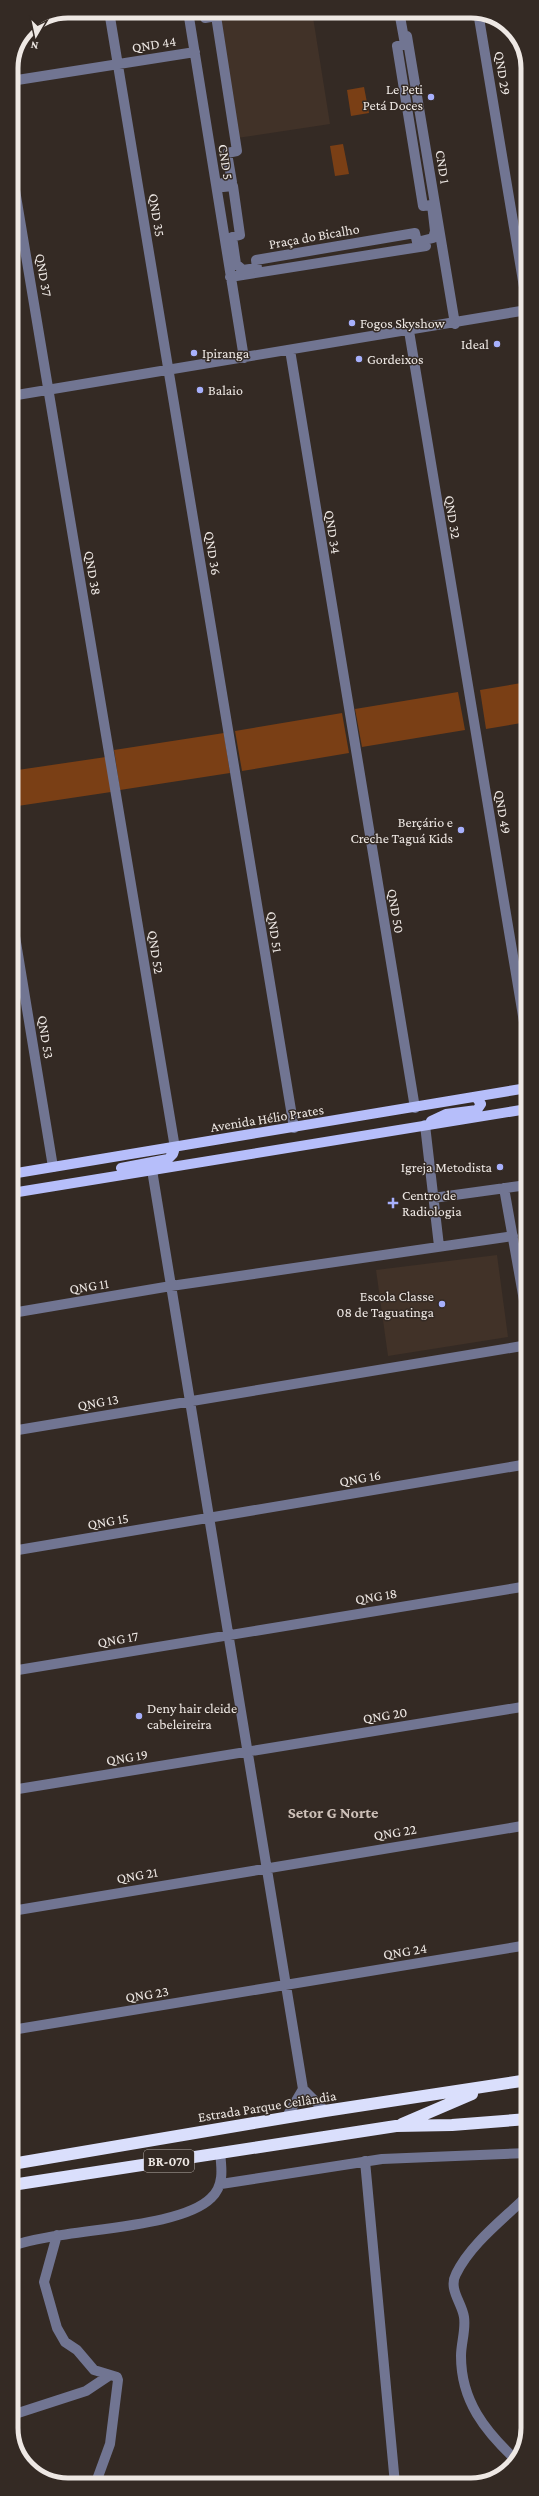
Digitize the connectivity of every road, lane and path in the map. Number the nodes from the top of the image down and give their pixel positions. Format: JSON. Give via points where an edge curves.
{"nodes":[{"id":1,"x":110,"y":18,"type":"edge"},
{"id":2,"x":189,"y":18,"type":"edge"},
{"id":3,"x":216,"y":18,"type":"edge"},
{"id":4,"x":402,"y":18,"type":"edge"},
{"id":5,"x":403,"y":18,"type":"edge"},
{"id":6,"x":479,"y":19,"type":"edge"},
{"id":7,"x":195,"y":52,"type":"junction"},
{"id":8,"x":118,"y":64,"type":"junction"},
{"id":9,"x":18,"y":80,"type":"edge"},
{"id":10,"x":18,"y":207,"type":"edge"},
{"id":11,"x":442,"y":244,"type":"junction"},
{"id":12,"x":521,"y":269,"type":"edge"},
{"id":13,"x":230,"y":277,"type":"junction"},
{"id":14,"x":521,"y":311,"type":"edge"},
{"id":15,"x":455,"y":324,"type":"junction"},
{"id":16,"x":409,"y":331,"type":"junction"},
{"id":17,"x":290,"y":350,"type":"junction"},
{"id":18,"x":244,"y":358,"type":"junction"},
{"id":19,"x":168,"y":370,"type":"junction"},
{"id":20,"x":49,"y":390,"type":"junction"},
{"id":21,"x":18,"y":395,"type":"edge"},
{"id":22,"x":470,"y":707,"type":"joint"},
{"id":23,"x":349,"y":719,"type":"joint"},
{"id":24,"x":230,"y":740,"type":"joint"},
{"id":25,"x":111,"y":762,"type":"joint"},
{"id":26,"x":18,"y":954,"type":"edge"},
{"id":27,"x":521,"y":1005,"type":"edge"},
{"id":28,"x":521,"y":1089,"type":"edge"},
{"id":29,"x":476,"y":1097,"type":"junction"},
{"id":30,"x":415,"y":1108,"type":"junction"},
{"id":31,"x":521,"y":1110,"type":"edge"},
{"id":32,"x":425,"y":1125,"type":"junction"},
{"id":33,"x":294,"y":1128,"type":"junction"},
{"id":34,"x":175,"y":1148,"type":"junction"},
{"id":35,"x":53,"y":1167,"type":"junction"},
{"id":36,"x":152,"y":1170,"type":"junction"},
{"id":37,"x":18,"y":1173,"type":"edge"},
{"id":38,"x":110,"y":1176,"type":"junction"},
{"id":39,"x":521,"y":1186,"type":"edge"},
{"id":40,"x":504,"y":1188,"type":"junction"},
{"id":41,"x":18,"y":1192,"type":"edge"},
{"id":42,"x":433,"y":1198,"type":"junction"},
{"id":43,"x":513,"y":1236,"type":"junction"},
{"id":44,"x":439,"y":1246,"type":"junction"},
{"id":45,"x":521,"y":1282,"type":"edge"},
{"id":46,"x":171,"y":1286,"type":"junction"},
{"id":47,"x":18,"y":1312,"type":"edge"},
{"id":48,"x":521,"y":1346,"type":"edge"},
{"id":49,"x":190,"y":1401,"type":"junction"},
{"id":50,"x":18,"y":1430,"type":"edge"},
{"id":51,"x":521,"y":1465,"type":"edge"},
{"id":52,"x":209,"y":1518,"type":"junction"},
{"id":53,"x":18,"y":1550,"type":"edge"},
{"id":54,"x":521,"y":1587,"type":"edge"},
{"id":55,"x":228,"y":1634,"type":"junction"},
{"id":56,"x":18,"y":1670,"type":"edge"},
{"id":57,"x":521,"y":1707,"type":"edge"},
{"id":58,"x":247,"y":1751,"type":"junction"},
{"id":59,"x":18,"y":1789,"type":"edge"},
{"id":60,"x":521,"y":1826,"type":"edge"},
{"id":61,"x":266,"y":1867,"type":"junction"},
{"id":62,"x":18,"y":1910,"type":"edge"},
{"id":63,"x":521,"y":1946,"type":"edge"},
{"id":64,"x":286,"y":1985,"type":"junction"},
{"id":65,"x":18,"y":2029,"type":"edge"},
{"id":66,"x":521,"y":2081,"type":"edge"},
{"id":67,"x":486,"y":2087,"type":"junction"},
{"id":68,"x":303,"y":2089,"type":"junction"},
{"id":69,"x":325,"y":2111,"type":"junction"},
{"id":70,"x":286,"y":2118,"type":"junction"},
{"id":71,"x":521,"y":2120,"type":"edge"},
{"id":72,"x":396,"y":2126,"type":"junction"},
{"id":73,"x":220,"y":2153,"type":"junction"},
{"id":74,"x":521,"y":2153,"type":"edge"},
{"id":75,"x":365,"y":2161,"type":"junction"},
{"id":76,"x":18,"y":2163,"type":"edge"},
{"id":77,"x":18,"y":2184,"type":"edge"},
{"id":78,"x":221,"y":2184,"type":"junction"},
{"id":79,"x":521,"y":2202,"type":"edge"},
{"id":80,"x":57,"y":2235,"type":"junction"},
{"id":81,"x":18,"y":2245,"type":"edge"},
{"id":82,"x":110,"y":2375,"type":"junction"},
{"id":83,"x":18,"y":2413,"type":"edge"},
{"id":84,"x":512,"y":2456,"type":"edge"},
{"id":85,"x":98,"y":2478,"type":"edge"},
{"id":86,"x":394,"y":2478,"type":"edge"}],
"edges":[{"from":1,"to":8,"type":"street","name":"QND 35"},
{"from":2,"to":7,"type":"street","name":"CND 5"},
{"from":3,"to":4,"type":"street","name":"Praça do Bicalho","via":[[238,151],[227,153],[232,182],[223,183],[224,187],[233,186],[240,235],[232,237],[236,264],[243,270],[257,268],[256,260],[407,234],[415,233],[417,242],[433,238],[435,231],[432,205],[422,206],[397,46],[405,44]]},
{"from":5,"to":11,"type":"street","name":"CND 1"},
{"from":6,"to":12,"type":"street","name":"QND 29"},
{"from":7,"to":8,"type":"street","name":"QND 44"},
{"from":7,"to":13,"type":"street","name":"CND 5"},
{"from":8,"to":9,"type":"street","name":"QND 44"},
{"from":8,"to":19,"type":"street","name":"QND 35"},
{"from":10,"to":20,"type":"street","name":"QND 37"},
{"from":11,"to":13,"type":"street"},
{"from":11,"to":15,"type":"street","name":"CND 1"},
{"from":13,"to":18,"type":"street","name":"CND 5"},
{"from":14,"to":15,"type":"street"},
{"from":15,"to":16,"type":"street"},
{"from":16,"to":17,"type":"street"},
{"from":16,"to":22,"type":"street","name":"QND 32"},
{"from":17,"to":18,"type":"street"},
{"from":17,"to":23,"type":"street","name":"QND 34"},
{"from":18,"to":19,"type":"street"},
{"from":19,"to":20,"type":"street"},
{"from":19,"to":24,"type":"street","name":"QND 36"},
{"from":20,"to":21,"type":"street"},
{"from":20,"to":25,"type":"street","name":"QND 38"},
{"from":22,"to":27,"type":"street","name":"QND 49"},
{"from":23,"to":30,"type":"street","name":"QND 50"},
{"from":24,"to":33,"type":"street","name":"QND 51"},
{"from":25,"to":34,"type":"street","name":"QND 52"},
{"from":26,"to":35,"type":"street","name":"QND 53"},
{"from":28,"to":29,"type":"main road","name":"Avenida Hélio Prates"},
{"from":29,"to":30,"type":"main road","name":"Avenida Hélio Prates"},
{"from":29,"to":32,"type":"main road","via":[[481,1104],[477,1110],[446,1114]]},
{"from":30,"to":33,"type":"main road","name":"Avenida Hélio Prates"},
{"from":31,"to":32,"type":"main road"},
{"from":32,"to":36,"type":"main road"},
{"from":32,"to":42,"type":"street"},
{"from":33,"to":34,"type":"main road","name":"Avenida Hélio Prates"},
{"from":34,"to":35,"type":"main road","name":"Avenida Hélio Prates"},
{"from":34,"to":38,"type":"main road","via":[[168,1159],[114,1169],[109,1173]]},
{"from":35,"to":37,"type":"main road","name":"Avenida Hélio Prates"},
{"from":36,"to":38,"type":"main road"},
{"from":36,"to":46,"type":"street"},
{"from":38,"to":41,"type":"main road"},
{"from":39,"to":40,"type":"street"},
{"from":40,"to":42,"type":"street"},
{"from":40,"to":43,"type":"street"},
{"from":42,"to":44,"type":"street"},
{"from":43,"to":44,"type":"street","name":"QNG 11"},
{"from":43,"to":45,"type":"street"},
{"from":44,"to":46,"type":"street","name":"QNG 11"},
{"from":46,"to":47,"type":"street","name":"QNG 11"},
{"from":46,"to":49,"type":"street"},
{"from":48,"to":49,"type":"street","name":"QNG 13"},
{"from":49,"to":50,"type":"street","name":"QNG 13"},
{"from":49,"to":52,"type":"street"},
{"from":51,"to":52,"type":"street","name":"QNG 16"},
{"from":52,"to":53,"type":"street","name":"QNG 15"},
{"from":52,"to":55,"type":"street"},
{"from":54,"to":55,"type":"street","name":"QNG 18"},
{"from":55,"to":56,"type":"street","name":"QNG 17"},
{"from":55,"to":58,"type":"street"},
{"from":57,"to":58,"type":"street","name":"QNG 20"},
{"from":58,"to":59,"type":"street","name":"QNG 19"},
{"from":58,"to":61,"type":"street"},
{"from":60,"to":61,"type":"street","name":"QNG 22"},
{"from":61,"to":62,"type":"street","name":"QNG 21"},
{"from":61,"to":64,"type":"street"},
{"from":63,"to":64,"type":"street","name":"QNG 24"},
{"from":64,"to":65,"type":"street","name":"QNG 23"},
{"from":64,"to":68,"type":"street"},
{"from":66,"to":67,"type":"highway","name":"Estrada Parque Ceilândia","number":"BR-070"},
{"from":67,"to":69,"type":"highway","name":"Estrada Parque Ceilândia","number":"BR-070"},
{"from":67,"to":72,"type":"highway"},
{"from":68,"to":69,"type":"street"},
{"from":68,"to":70,"type":"street"},
{"from":69,"to":70,"type":"highway","name":"Estrada Parque Ceilândia","number":"BR-070"},
{"from":70,"to":76,"type":"highway","name":"Estrada Parque Ceilândia","number":"BR-070"},
{"from":71,"to":72,"type":"highway","number":"BR-070"},
{"from":72,"to":73,"type":"highway","number":"BR-070"},
{"from":73,"to":77,"type":"highway","number":"BR-070"},
{"from":73,"to":78,"type":"street"},
{"from":74,"to":75,"type":"street"},
{"from":75,"to":78,"type":"street"},
{"from":75,"to":86,"type":"street"},
{"from":78,"to":80,"type":"street","via":[[212,2198],[185,2214]]},
{"from":79,"to":84,"type":"street","via":[[479,2243],[461,2265],[455,2275],[454,2287],[464,2314],[462,2370],[469,2403],[482,2424]]},
{"from":80,"to":81,"type":"street"},
{"from":80,"to":82,"type":"street","via":[[44,2282],[57,2328],[65,2342],[77,2350],[94,2370]]},
{"from":82,"to":83,"type":"street","via":[[86,2391]]},
{"from":82,"to":85,"type":"street","via":[[117,2377],[118,2380],[113,2430]]}]}
